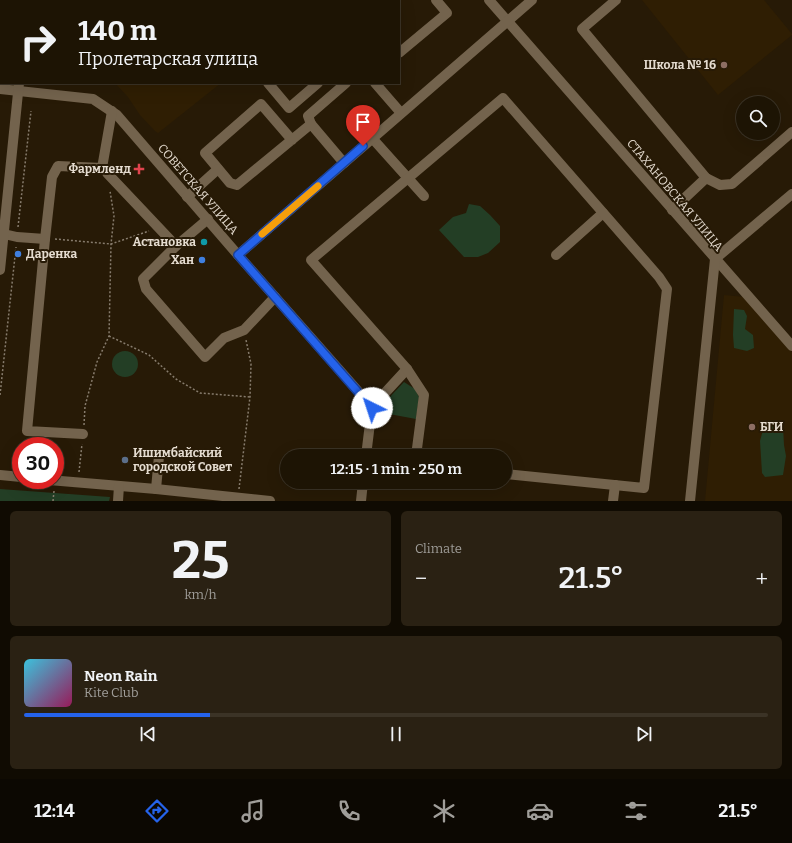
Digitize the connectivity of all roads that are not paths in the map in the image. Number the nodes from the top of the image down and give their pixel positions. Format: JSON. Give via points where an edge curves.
{"nodes":[{"id":1,"x":436,"y":0,"type":"edge"},
{"id":2,"x":489,"y":0,"type":"edge"},
{"id":3,"x":532,"y":0,"type":"edge"},
{"id":4,"x":616,"y":0,"type":"edge"},
{"id":5,"x":508,"y":21,"type":"junction"},
{"id":6,"x":400,"y":52,"type":"edge"},
{"id":7,"x":269,"y":84,"type":"edge"},
{"id":8,"x":317,"y":84,"type":"edge"},
{"id":9,"x":345,"y":84,"type":"edge"},
{"id":10,"x":376,"y":84,"type":"edge"},
{"id":11,"x":19,"y":87,"type":"edge"},
{"id":12,"x":0,"y":89,"type":"edge"},
{"id":13,"x":112,"y":111,"type":"junction"},
{"id":14,"x":401,"y":113,"type":"junction"},
{"id":15,"x":311,"y":124,"type":"junction"},
{"id":16,"x":792,"y":132,"type":"edge"},
{"id":17,"x":372,"y":138,"type":"junction"},
{"id":18,"x":292,"y":140,"type":"junction"},
{"id":19,"x":344,"y":163,"type":"junction"},
{"id":20,"x":218,"y":169,"type":"junction"},
{"id":21,"x":107,"y":173,"type":"road end"},
{"id":22,"x":408,"y":178,"type":"junction"},
{"id":23,"x":706,"y":178,"type":"junction"},
{"id":24,"x":792,"y":194,"type":"edge"},
{"id":25,"x":187,"y":196,"type":"junction"},
{"id":26,"x":424,"y":196,"type":"dead end"},
{"id":27,"x":672,"y":210,"type":"junction"},
{"id":28,"x":603,"y":213,"type":"junction"},
{"id":29,"x":208,"y":219,"type":"junction"},
{"id":30,"x":4,"y":234,"type":"junction"},
{"id":31,"x":45,"y":239,"type":"junction"},
{"id":32,"x":176,"y":246,"type":"junction"},
{"id":33,"x":556,"y":254,"type":"dead end"},
{"id":34,"x":238,"y":255,"type":"junction"},
{"id":35,"x":715,"y":259,"type":"junction"},
{"id":36,"x":0,"y":270,"type":"edge"},
{"id":37,"x":275,"y":297,"type":"junction"},
{"id":38,"x":792,"y":346,"type":"edge"},
{"id":39,"x":407,"y":369,"type":"junction"},
{"id":40,"x":372,"y":408,"type":"junction"},
{"id":41,"x":83,"y":434,"type":"road end"},
{"id":42,"x":367,"y":449,"type":"edge"},
{"id":43,"x":417,"y":449,"type":"edge"},
{"id":44,"x":159,"y":456,"type":"dead end"},
{"id":45,"x":0,"y":475,"type":"edge"},
{"id":46,"x":512,"y":475,"type":"edge"},
{"id":47,"x":12,"y":476,"type":"edge"},
{"id":48,"x":64,"y":481,"type":"edge"},
{"id":49,"x":615,"y":485,"type":"junction"},
{"id":50,"x":119,"y":486,"type":"junction"},
{"id":51,"x":156,"y":489,"type":"junction"},
{"id":52,"x":362,"y":489,"type":"edge"},
{"id":53,"x":191,"y":497,"type":"edge"},
{"id":54,"x":118,"y":501,"type":"edge"},
{"id":55,"x":270,"y":501,"type":"edge"},
{"id":56,"x":361,"y":501,"type":"edge"},
{"id":57,"x":613,"y":501,"type":"edge"},
{"id":58,"x":690,"y":501,"type":"edge"}],
"edges":[{"from":1,"to":6,"type":"street","via":[[447,13]]},
{"from":2,"to":5,"type":"street","name":"СТАХАНОВСКАЯ УЛИЦА"},
{"from":3,"to":5,"type":"street"},
{"from":4,"to":23,"type":"street","via":[[582,29]]},
{"from":5,"to":14,"type":"street"},
{"from":5,"to":27,"type":"street","name":"СТАХАНОВСКАЯ УЛИЦА"},
{"from":7,"to":8,"type":"street","via":[[289,108]]},
{"from":9,"to":15,"type":"street","via":[[308,116]]},
{"from":10,"to":14,"type":"street"},
{"from":11,"to":12,"type":"street","name":"СОВЕТСКАЯ УЛИЦА"},
{"from":11,"to":13,"type":"street","name":"СОВЕТСКАЯ УЛИЦА","via":[[93,99]]},
{"from":11,"to":30,"type":"street"},
{"from":13,"to":25,"type":"street","name":"СОВЕТСКАЯ УЛИЦА"},
{"from":13,"to":31,"type":"street","via":[[102,168],[58,166],[52,177]]},
{"from":14,"to":17,"type":"street"},
{"from":15,"to":18,"type":"street"},
{"from":15,"to":19,"type":"street"},
{"from":16,"to":23,"type":"street","via":[[732,184],[720,185]]},
{"from":17,"to":19,"type":"street"},
{"from":17,"to":22,"type":"street"},
{"from":18,"to":20,"type":"street","via":[[237,185],[230,183]]},
{"from":18,"to":20,"type":"street","via":[[261,104],[205,153]]},
{"from":19,"to":34,"type":"street"},
{"from":20,"to":25,"type":"street"},
{"from":21,"to":32,"type":"street"},
{"from":22,"to":26,"type":"street"},
{"from":22,"to":28,"type":"street","via":[[503,98]]},
{"from":22,"to":39,"type":"street","via":[[312,260]]},
{"from":23,"to":27,"type":"street"},
{"from":24,"to":35,"type":"street"},
{"from":25,"to":29,"type":"street","name":"СОВЕТСКАЯ УЛИЦА"},
{"from":27,"to":35,"type":"street","name":"СТАХАНОВСКАЯ УЛИЦА"},
{"from":28,"to":33,"type":"street"},
{"from":28,"to":49,"type":"street","via":[[667,289],[644,488]]},
{"from":29,"to":32,"type":"street"},
{"from":29,"to":34,"type":"street","name":"СОВЕТСКАЯ УЛИЦА"},
{"from":30,"to":31,"type":"street"},
{"from":30,"to":36,"type":"street"},
{"from":31,"to":41,"type":"street","via":[[27,431]]},
{"from":32,"to":37,"type":"street","via":[[143,279],[146,289],[205,357],[224,338],[244,330]]},
{"from":34,"to":37,"type":"street","name":"СОВЕТСКАЯ УЛИЦА"},
{"from":35,"to":38,"type":"street"},
{"from":35,"to":58,"type":"street","name":"СТАХАНОВСКАЯ УЛИЦА"},
{"from":37,"to":40,"type":"street","name":"СОВЕТСКАЯ УЛИЦА"},
{"from":39,"to":40,"type":"street"},
{"from":39,"to":43,"type":"street","via":[[424,395]]},
{"from":40,"to":42,"type":"street"},
{"from":44,"to":51,"type":"street"},
{"from":45,"to":47,"type":"street"},
{"from":46,"to":49,"type":"street"},
{"from":48,"to":50,"type":"street"},
{"from":49,"to":57,"type":"street"},
{"from":50,"to":51,"type":"street"},
{"from":50,"to":54,"type":"street"},
{"from":51,"to":53,"type":"street"},
{"from":52,"to":56,"type":"street"},
{"from":53,"to":55,"type":"street","via":[[238,497]]}]}
